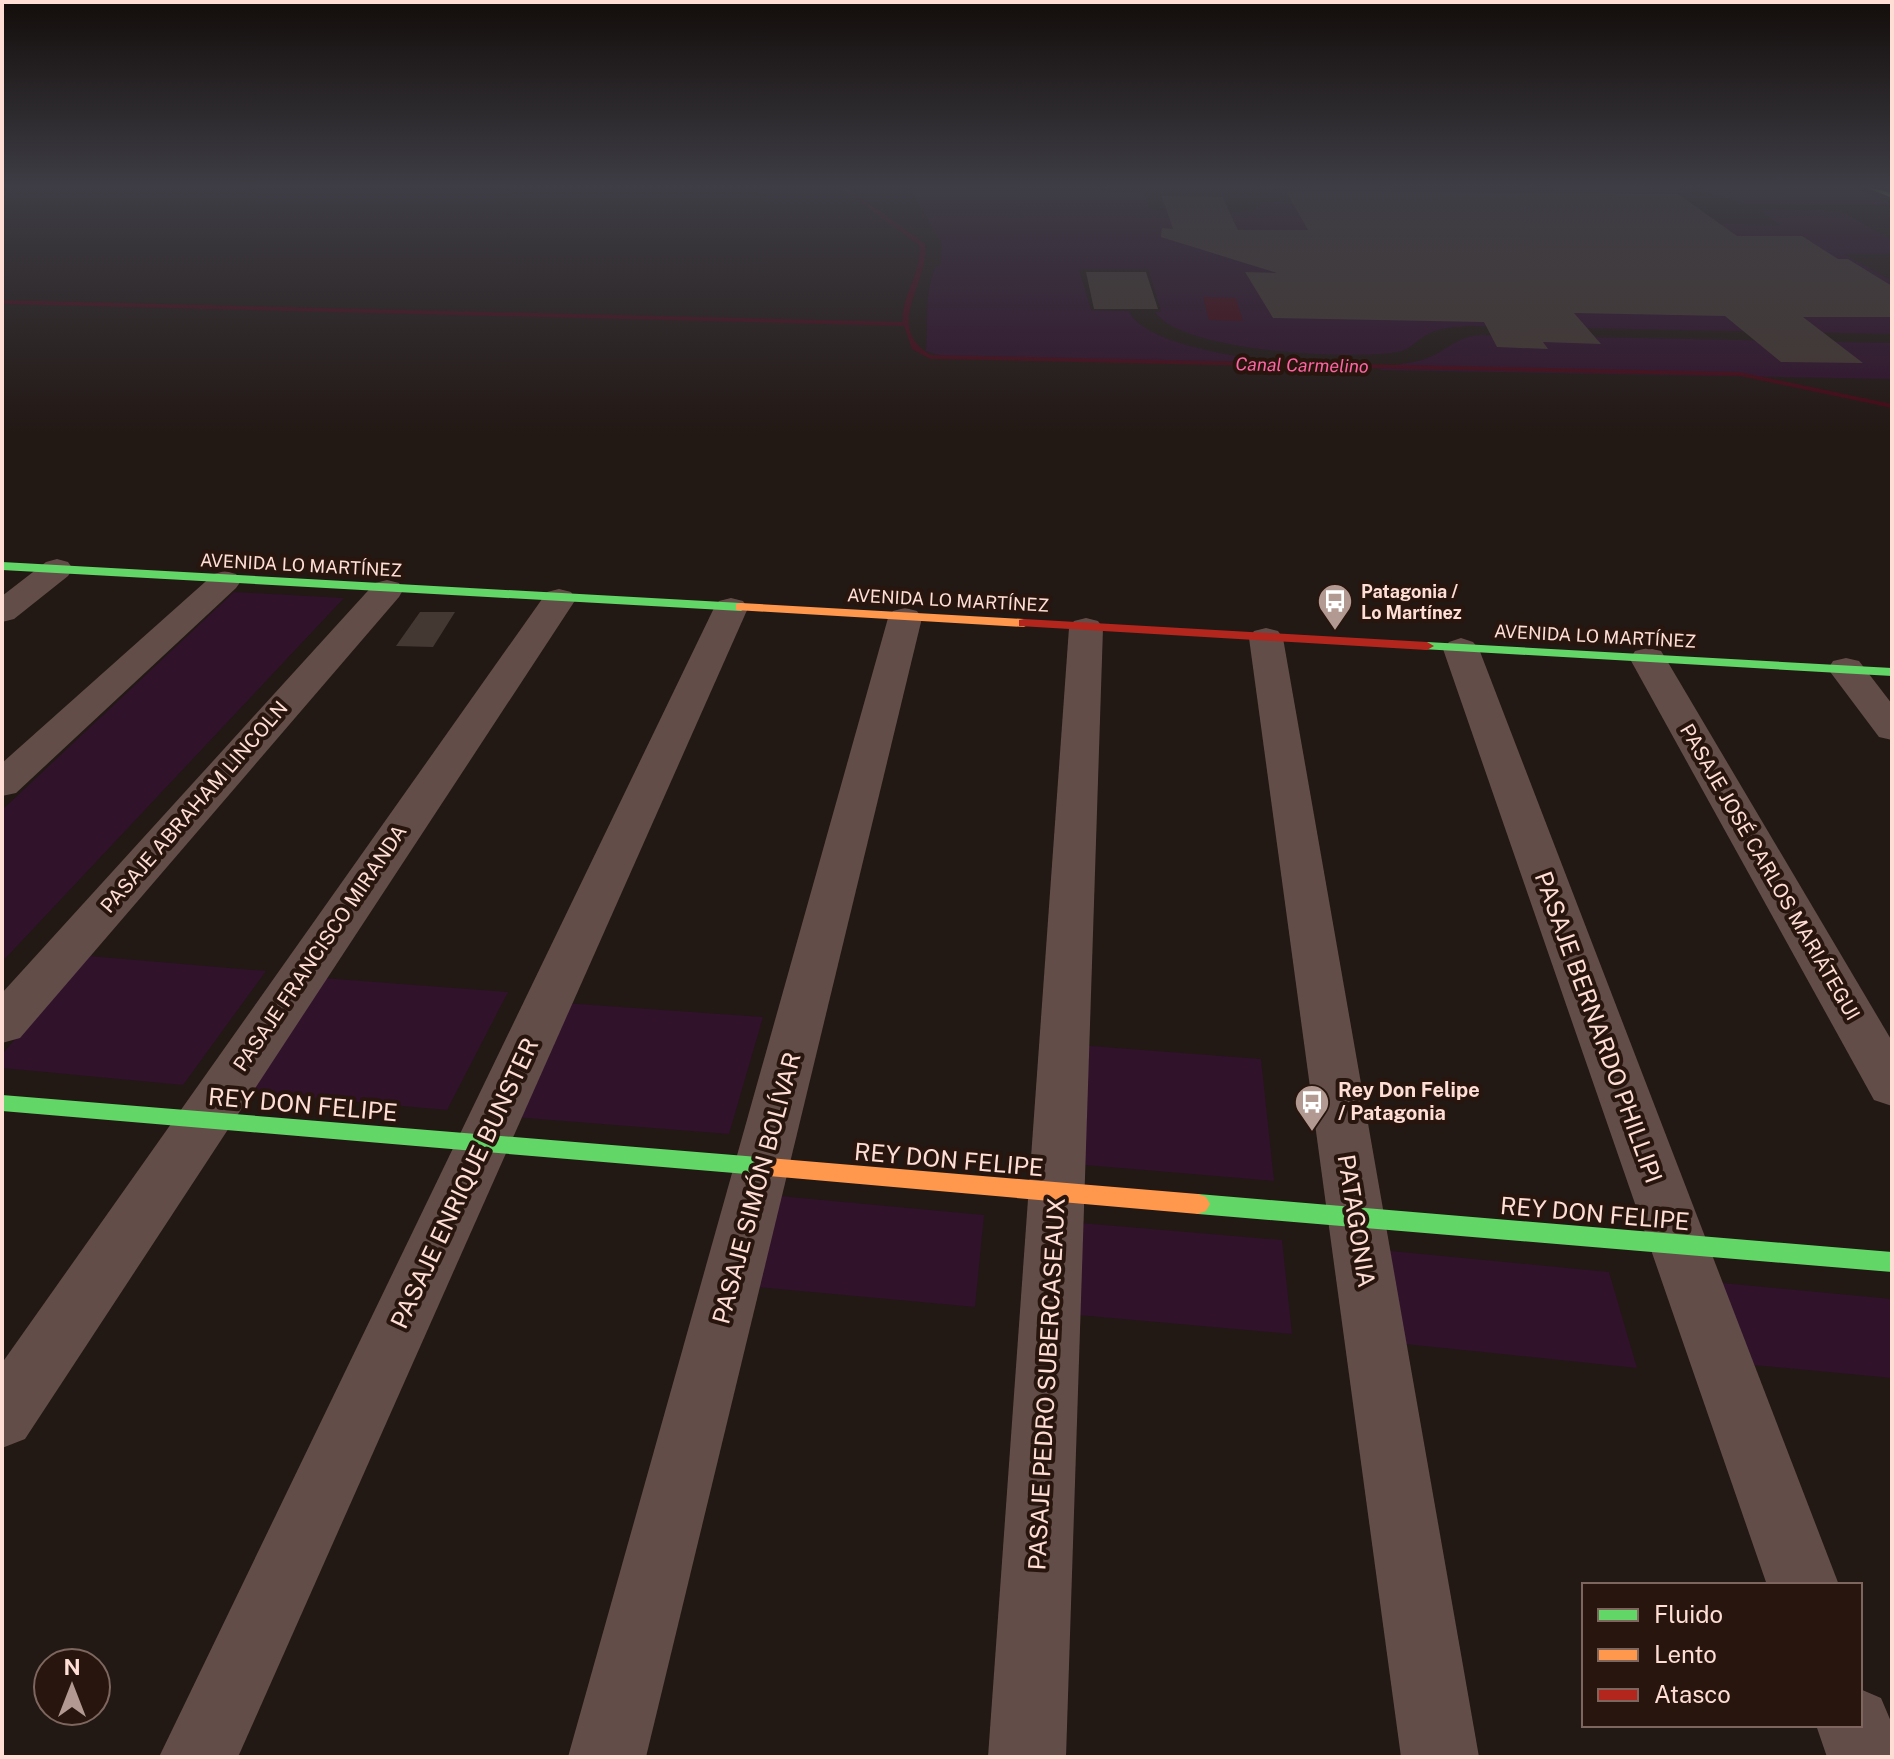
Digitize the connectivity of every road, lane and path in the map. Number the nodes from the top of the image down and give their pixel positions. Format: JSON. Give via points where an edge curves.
{"nodes":[{"id":1,"x":2,"y":566,"type":"edge"},
{"id":2,"x":57,"y":569,"type":"junction"},
{"id":3,"x":225,"y":581,"type":"junction"},
{"id":4,"x":387,"y":590,"type":"junction"},
{"id":5,"x":559,"y":599,"type":"junction"},
{"id":6,"x":731,"y":608,"type":"junction"},
{"id":7,"x":2,"y":612,"type":"edge"},
{"id":8,"x":905,"y":618,"type":"junction"},
{"id":9,"x":1086,"y":628,"type":"junction"},
{"id":10,"x":1266,"y":638,"type":"junction"},
{"id":11,"x":1461,"y":649,"type":"junction"},
{"id":12,"x":1648,"y":659,"type":"junction"},
{"id":13,"x":1846,"y":669,"type":"junction"},
{"id":14,"x":1892,"y":672,"type":"edge"},
{"id":15,"x":1892,"y":729,"type":"edge"},
{"id":16,"x":3,"y":782,"type":"edge"},
{"id":17,"x":2,"y":1025,"type":"edge"},
{"id":18,"x":1892,"y":1086,"type":"edge"},
{"id":19,"x":2,"y":1103,"type":"edge"},
{"id":20,"x":202,"y":1120,"type":"junction"},
{"id":21,"x":482,"y":1144,"type":"junction"},
{"id":22,"x":762,"y":1167,"type":"junction"},
{"id":23,"x":1056,"y":1192,"type":"junction"},
{"id":24,"x":1357,"y":1218,"type":"junction"},
{"id":25,"x":1678,"y":1244,"type":"junction"},
{"id":26,"x":1892,"y":1262,"type":"edge"},
{"id":27,"x":2,"y":1417,"type":"edge"},
{"id":28,"x":1802,"y":1583,"type":"edge"},
{"id":29,"x":1855,"y":1727,"type":"edge"},
{"id":30,"x":198,"y":1757,"type":"edge"},
{"id":31,"x":607,"y":1757,"type":"edge"},
{"id":32,"x":1027,"y":1757,"type":"edge"},
{"id":33,"x":1440,"y":1757,"type":"edge"},
{"id":34,"x":1866,"y":1757,"type":"edge"}],
"edges":[{"from":1,"to":2,"type":"main road","name":"AVENIDA LO MARTÍNEZ"},
{"from":2,"to":3,"type":"main road","name":"AVENIDA LO MARTÍNEZ"},
{"from":2,"to":7,"type":"street"},
{"from":3,"to":4,"type":"main road","name":"AVENIDA LO MARTÍNEZ"},
{"from":3,"to":16,"type":"street"},
{"from":4,"to":5,"type":"main road","name":"AVENIDA LO MARTÍNEZ"},
{"from":4,"to":17,"type":"street","name":"PASAJE ABRAHAM LINCOLN"},
{"from":5,"to":6,"type":"main road","name":"AVENIDA LO MARTÍNEZ"},
{"from":5,"to":20,"type":"street","name":"PASAJE FRANCISCO MIRANDA"},
{"from":6,"to":8,"type":"main road","name":"AVENIDA LO MARTÍNEZ"},
{"from":6,"to":21,"type":"street","name":"PASAJE ENRIQUE BUNSTER"},
{"from":8,"to":9,"type":"main road","name":"AVENIDA LO MARTÍNEZ"},
{"from":8,"to":22,"type":"street","name":"PASAJE SIMÓN BOLÍVAR"},
{"from":9,"to":10,"type":"main road","name":"AVENIDA LO MARTÍNEZ"},
{"from":9,"to":23,"type":"street","name":"PASAJE PEDRO SUBERCASEAUX"},
{"from":10,"to":11,"type":"main road","name":"AVENIDA LO MARTÍNEZ"},
{"from":10,"to":24,"type":"street","name":"PATAGONIA"},
{"from":11,"to":12,"type":"main road","name":"AVENIDA LO MARTÍNEZ"},
{"from":11,"to":25,"type":"street","name":"PASAJE BERNARDO PHILLIPI"},
{"from":12,"to":13,"type":"main road","name":"AVENIDA LO MARTÍNEZ"},
{"from":12,"to":18,"type":"street","name":"PASAJE JOSÉ CARLOS MARIÁTEGUI"},
{"from":13,"to":14,"type":"main road","name":"AVENIDA LO MARTÍNEZ"},
{"from":13,"to":15,"type":"street"},
{"from":19,"to":20,"type":"main road","name":"REY DON FELIPE"},
{"from":20,"to":21,"type":"main road","name":"REY DON FELIPE"},
{"from":20,"to":27,"type":"street","name":"PASAJE FRANCISCO MIRANDA"},
{"from":21,"to":22,"type":"main road","name":"REY DON FELIPE"},
{"from":21,"to":30,"type":"street","name":"PASAJE ENRIQUE BUNSTER"},
{"from":22,"to":23,"type":"main road","name":"REY DON FELIPE"},
{"from":22,"to":31,"type":"street","name":"PASAJE SIMÓN BOLÍVAR"},
{"from":23,"to":24,"type":"main road","name":"REY DON FELIPE"},
{"from":23,"to":32,"type":"street","name":"PASAJE PEDRO SUBERCASEAUX"},
{"from":24,"to":25,"type":"main road","name":"REY DON FELIPE"},
{"from":24,"to":33,"type":"street","name":"PATAGONIA"},
{"from":25,"to":26,"type":"main road","name":"REY DON FELIPE"},
{"from":25,"to":28,"type":"street","name":"PASAJE BERNARDO PHILLIPI"},
{"from":29,"to":34,"type":"street"}]}
